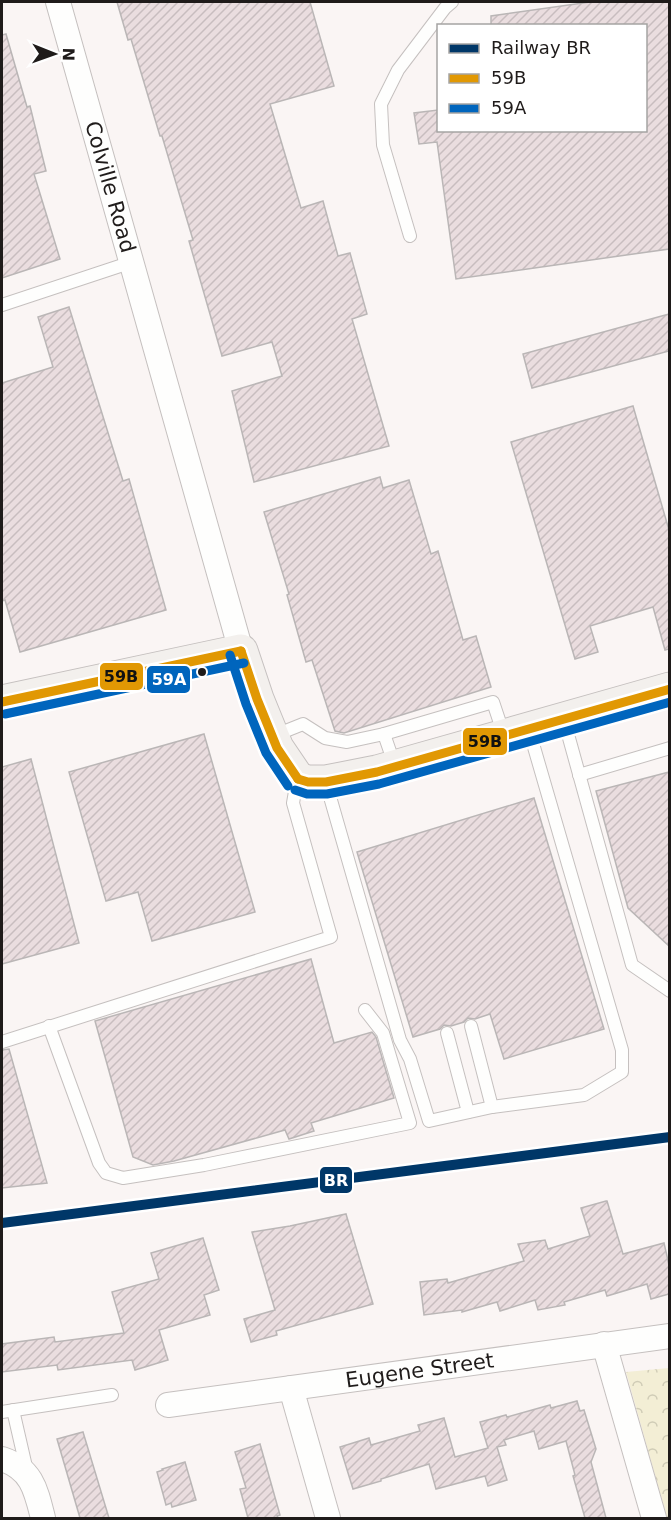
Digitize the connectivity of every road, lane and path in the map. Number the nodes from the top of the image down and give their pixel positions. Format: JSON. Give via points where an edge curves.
{"nodes":[{"id":1,"x":58,"y":2,"type":"edge"},
{"id":2,"x":452,"y":2,"type":"edge"},
{"id":3,"x":410,"y":236,"type":"dead end"},
{"id":4,"x":132,"y":262,"type":"junction"},
{"id":5,"x":2,"y":305,"type":"edge"},
{"id":6,"x":241,"y":651,"type":"junction"},
{"id":7,"x":669,"y":689,"type":"edge"},
{"id":8,"x":2,"y":702,"type":"edge"},
{"id":9,"x":564,"y":719,"type":"junction"},
{"id":10,"x":516,"y":733,"type":"junction"},
{"id":11,"x":384,"y":734,"type":"junction"},
{"id":12,"x":272,"y":736,"type":"junction"},
{"id":13,"x":669,"y":748,"type":"edge"},
{"id":14,"x":395,"y":768,"type":"junction"},
{"id":15,"x":579,"y":775,"type":"junction"},
{"id":16,"x":312,"y":781,"type":"junction"},
{"id":17,"x":669,"y":991,"type":"edge"},
{"id":18,"x":365,"y":1010,"type":"dead end"},
{"id":19,"x":49,"y":1026,"type":"junction"},
{"id":20,"x":471,"y":1026,"type":"dead end"},
{"id":21,"x":447,"y":1033,"type":"dead end"},
{"id":22,"x":2,"y":1042,"type":"edge"},
{"id":23,"x":492,"y":1107,"type":"junction"},
{"id":24,"x":468,"y":1112,"type":"junction"},
{"id":25,"x":669,"y":1336,"type":"edge"},
{"id":26,"x":604,"y":1344,"type":"junction"},
{"id":27,"x":291,"y":1388,"type":"junction"},
{"id":28,"x":112,"y":1395,"type":"dead end"},
{"id":29,"x":168,"y":1405,"type":"dead end"},
{"id":30,"x":7,"y":1411,"type":"edge"},
{"id":31,"x":2,"y":1459,"type":"edge"},
{"id":32,"x":28,"y":1475,"type":"junction"},
{"id":33,"x":43,"y":1518,"type":"edge"},
{"id":34,"x":328,"y":1518,"type":"edge"},
{"id":35,"x":654,"y":1518,"type":"edge"}],
"edges":[{"from":1,"to":4,"type":"street","name":"Colville Road"},
{"from":2,"to":3,"type":"lane","via":[[398,70],[381,104],[383,145]]},
{"from":4,"to":5,"type":"lane"},
{"from":4,"to":6,"type":"street","name":"Colville Road"},
{"from":6,"to":8,"type":"street"},
{"from":6,"to":12,"type":"street","name":"Colville Road"},
{"from":7,"to":9,"type":"street"},
{"from":9,"to":10,"type":"street"},
{"from":9,"to":15,"type":"lane"},
{"from":10,"to":11,"type":"lane","via":[[493,702]]},
{"from":10,"to":14,"type":"street"},
{"from":10,"to":23,"type":"lane","via":[[622,1050],[622,1072],[584,1095]]},
{"from":11,"to":12,"type":"lane","via":[[347,742],[325,738],[303,724]]},
{"from":11,"to":14,"type":"lane"},
{"from":12,"to":16,"type":"street","name":"Colville Road","via":[[276,748]]},
{"from":13,"to":15,"type":"lane"},
{"from":14,"to":16,"type":"street"},
{"from":15,"to":17,"type":"lane","via":[[632,965]]},
{"from":16,"to":19,"type":"lane","via":[[293,803],[331,937]]},
{"from":16,"to":24,"type":"lane","via":[[429,1121]]},
{"from":18,"to":19,"type":"lane","via":[[382,1033],[410,1123],[123,1179],[106,1173],[99,1163]]},
{"from":19,"to":22,"type":"lane"},
{"from":20,"to":23,"type":"lane"},
{"from":21,"to":24,"type":"lane"},
{"from":23,"to":24,"type":"lane"},
{"from":25,"to":26,"type":"street","name":"Eugene Street"},
{"from":26,"to":27,"type":"street","name":"Eugene Street"},
{"from":26,"to":35,"type":"street"},
{"from":27,"to":29,"type":"street","name":"Eugene Street"},
{"from":27,"to":34,"type":"street"},
{"from":28,"to":30,"type":"lane"},
{"from":30,"to":32,"type":"lane"},
{"from":31,"to":32,"type":"street"},
{"from":32,"to":33,"type":"street"}]}
